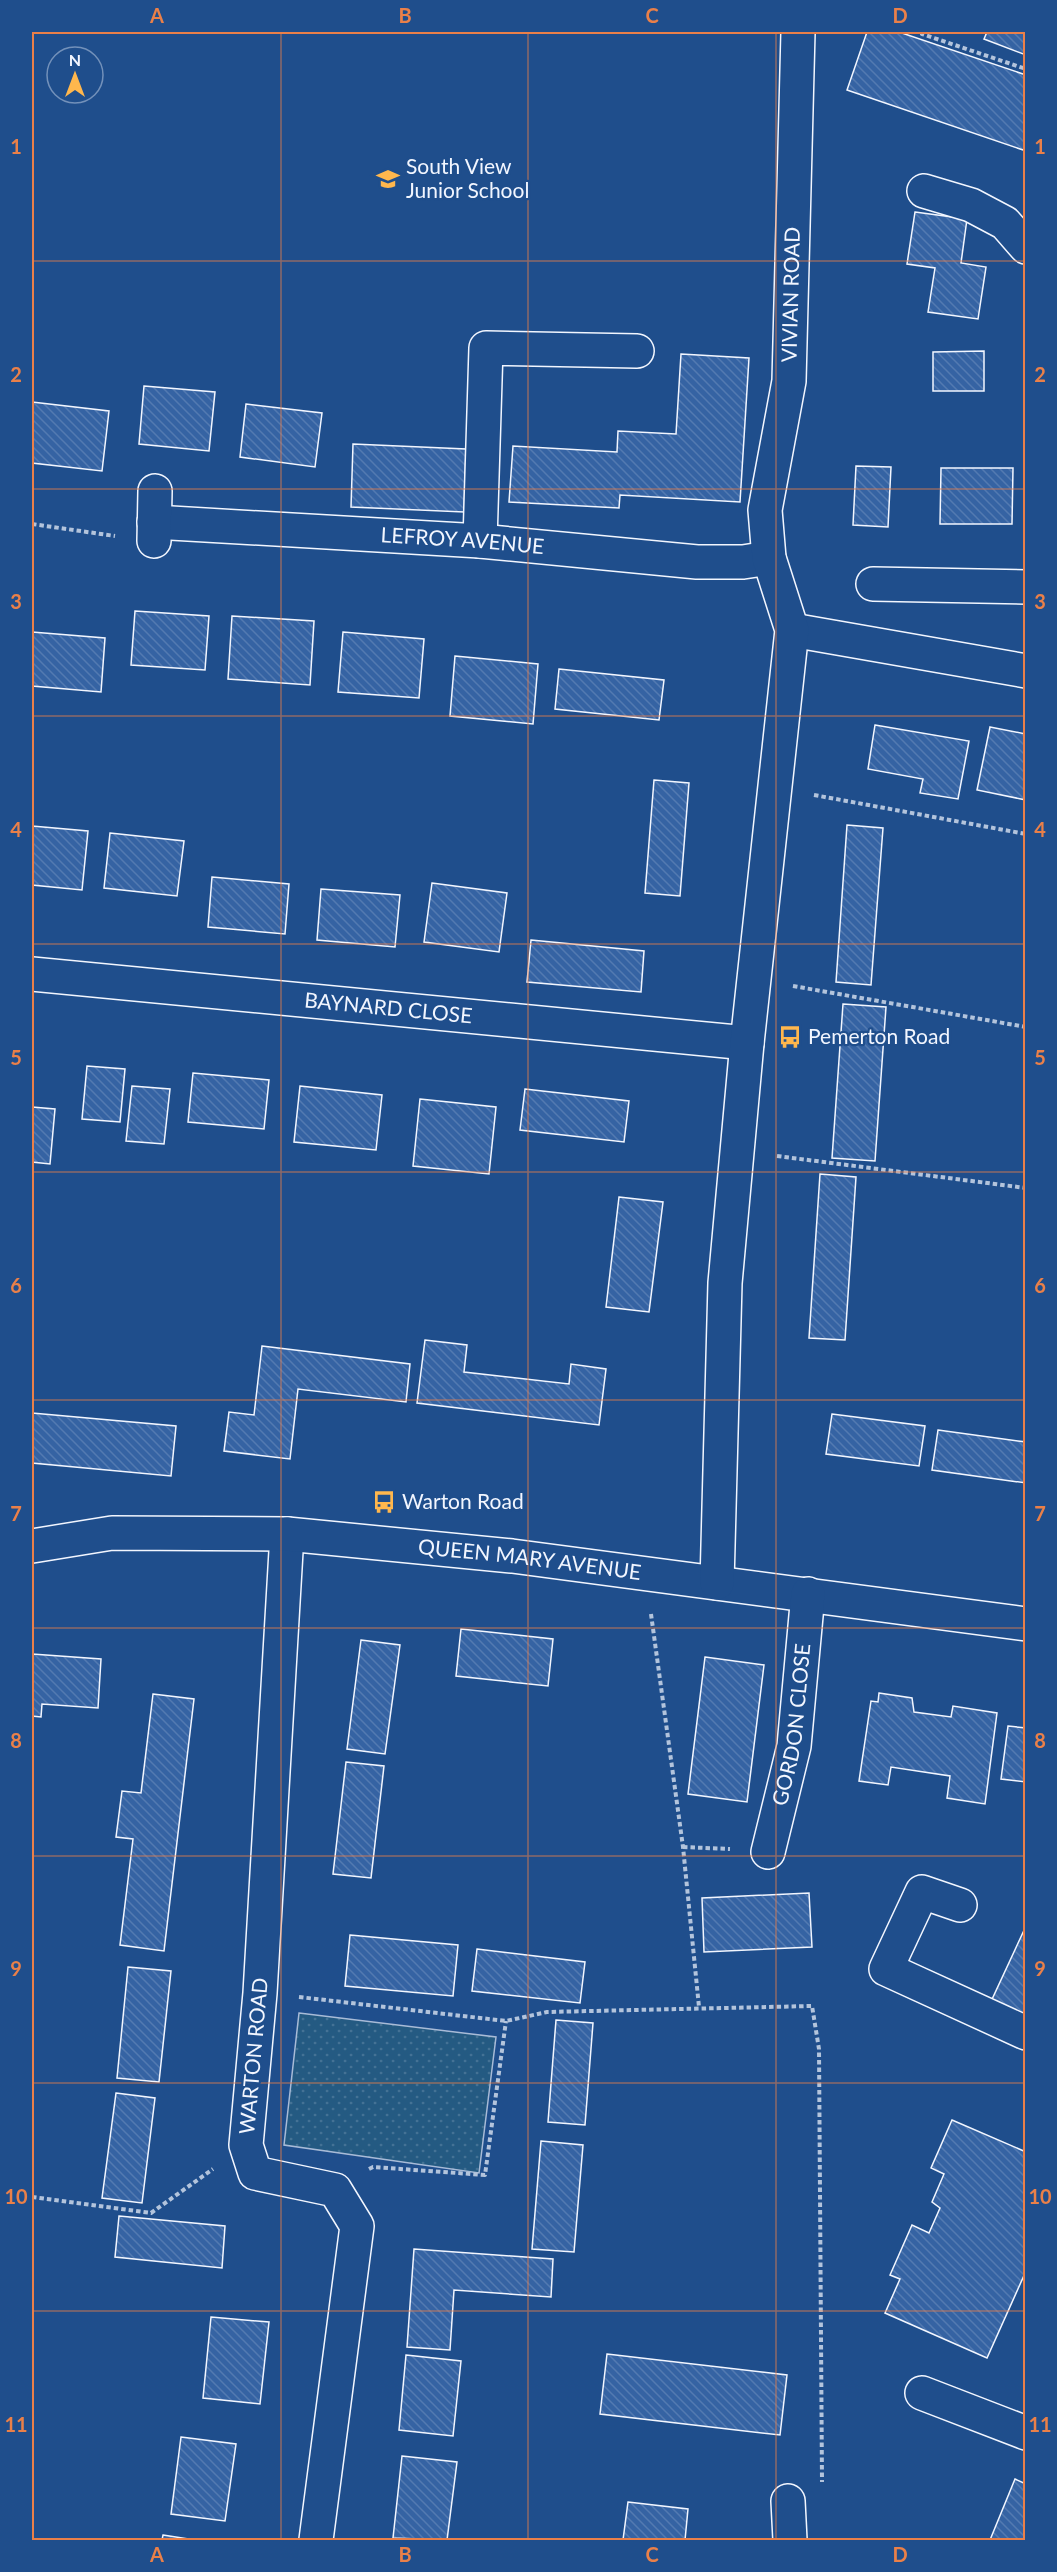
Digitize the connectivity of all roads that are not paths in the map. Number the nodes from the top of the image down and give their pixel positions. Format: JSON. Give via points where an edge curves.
{"nodes":[{"id":1,"x":798,"y":32,"type":"edge"},
{"id":2,"x":924,"y":191,"type":"dead end"},
{"id":3,"x":1026,"y":247,"type":"edge"},
{"id":4,"x":637,"y":351,"type":"dead end"},
{"id":5,"x":154,"y":518,"type":"road end"},
{"id":6,"x":480,"y":541,"type":"junction"},
{"id":7,"x":769,"y":558,"type":"junction"},
{"id":8,"x":873,"y":584,"type":"dead end"},
{"id":9,"x":1026,"y":586,"type":"edge"},
{"id":10,"x":792,"y":630,"type":"junction"},
{"id":11,"x":1026,"y":671,"type":"edge"},
{"id":12,"x":32,"y":974,"type":"edge"},
{"id":13,"x":747,"y":1043,"type":"junction"},
{"id":14,"x":287,"y":1534,"type":"junction"},
{"id":15,"x":32,"y":1546,"type":"edge"},
{"id":16,"x":717,"y":1583,"type":"junction"},
{"id":17,"x":808,"y":1594,"type":"junction"},
{"id":18,"x":1026,"y":1624,"type":"edge"},
{"id":19,"x":768,"y":1852,"type":"road end"},
{"id":20,"x":960,"y":1905,"type":"dead end"},
{"id":21,"x":1026,"y":2033,"type":"edge"},
{"id":22,"x":922,"y":2393,"type":"dead end"},
{"id":23,"x":1026,"y":2433,"type":"edge"},
{"id":24,"x":788,"y":2501,"type":"dead end"},
{"id":25,"x":316,"y":2541,"type":"edge"},
{"id":26,"x":790,"y":2541,"type":"edge"}],
"edges":[{"from":1,"to":7,"type":"street","name":"VIVIAN ROAD","via":[[789,381],[765,510]]},
{"from":2,"to":3,"type":"street","via":[[970,205],[1005,223]]},
{"from":4,"to":6,"type":"street","via":[[486,348]]},
{"from":5,"to":6,"type":"street","name":"LEFROY AVENUE"},
{"from":6,"to":7,"type":"street","name":"LEFROY AVENUE","via":[[697,562]]},
{"from":7,"to":10,"type":"street"},
{"from":8,"to":9,"type":"street"},
{"from":10,"to":11,"type":"street"},
{"from":10,"to":13,"type":"street"},
{"from":12,"to":13,"type":"street","name":"BAYNARD CLOSE"},
{"from":13,"to":16,"type":"street","via":[[725,1283]]},
{"from":14,"to":15,"type":"street","name":"QUEEN MARY AVENUE","via":[[112,1533]]},
{"from":14,"to":16,"type":"street","name":"QUEEN MARY AVENUE","via":[[512,1556]]},
{"from":14,"to":25,"type":"street","name":"WARTON ROAD","via":[[260,1993],[246,2145],[255,2173],[335,2190],[357,2226]]},
{"from":16,"to":17,"type":"street","name":"QUEEN MARY AVENUE"},
{"from":17,"to":18,"type":"street","name":"QUEEN MARY AVENUE"},
{"from":17,"to":19,"type":"street","name":"GORDON CLOSE","via":[[794,1746]]},
{"from":20,"to":21,"type":"street","via":[[922,1892],[886,1969]]},
{"from":22,"to":23,"type":"street"},
{"from":24,"to":26,"type":"street"}]}
